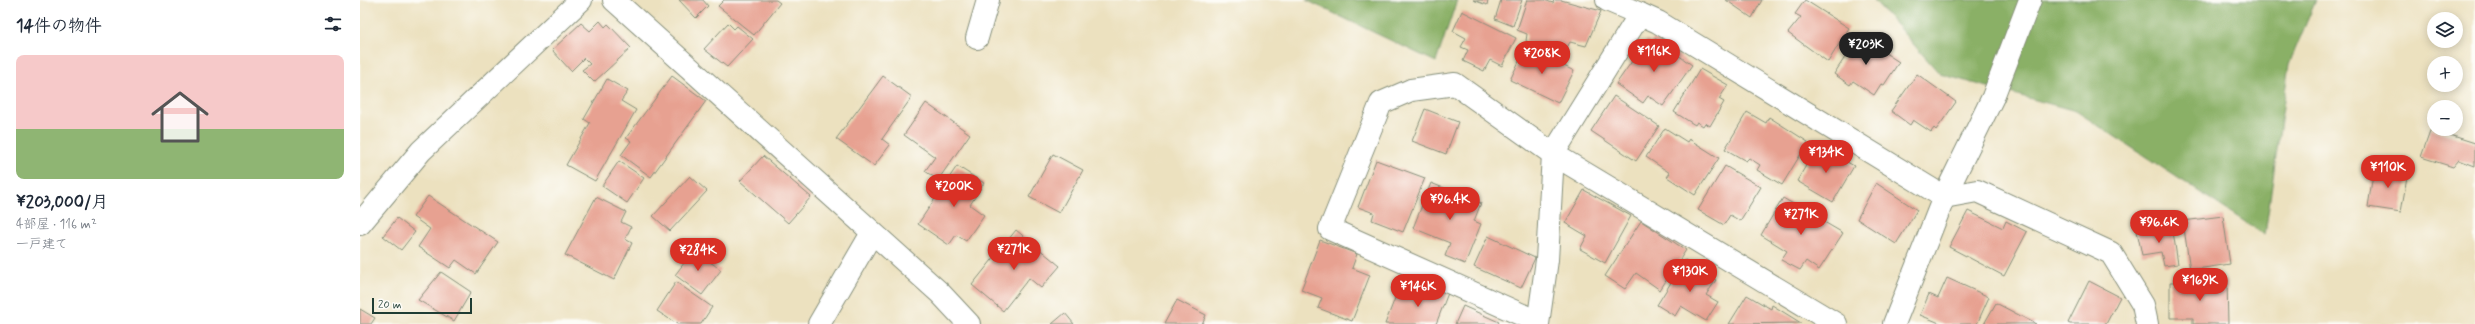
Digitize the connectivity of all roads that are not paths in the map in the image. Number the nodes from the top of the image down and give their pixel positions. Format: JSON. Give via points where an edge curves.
{"nodes":[{"id":1,"x":581,"y":0,"type":"edge"},
{"id":2,"x":614,"y":0,"type":"edge"},
{"id":3,"x":988,"y":0,"type":"edge"},
{"id":4,"x":1606,"y":0,"type":"edge"},
{"id":5,"x":2030,"y":0,"type":"edge"},
{"id":6,"x":1640,"y":14,"type":"junction"},
{"id":7,"x":977,"y":38,"type":"dead end"},
{"id":8,"x":1553,"y":154,"type":"junction"},
{"id":9,"x":1944,"y":197,"type":"junction"},
{"id":10,"x":360,"y":224,"type":"edge"},
{"id":11,"x":872,"y":234,"type":"junction"},
{"id":12,"x":1538,"y":323,"type":"edge"},
{"id":13,"x":819,"y":324,"type":"edge"},
{"id":14,"x":969,"y":324,"type":"edge"},
{"id":15,"x":1836,"y":324,"type":"edge"},
{"id":16,"x":1894,"y":324,"type":"edge"},
{"id":17,"x":2147,"y":324,"type":"edge"}],
"edges":[{"from":1,"to":10,"type":"street","via":[[421,151]]},
{"from":2,"to":11,"type":"street"},
{"from":3,"to":7,"type":"street"},
{"from":4,"to":6,"type":"street"},
{"from":5,"to":9,"type":"street","via":[[1993,97]]},
{"from":6,"to":8,"type":"street"},
{"from":6,"to":9,"type":"street","via":[[1658,22]]},
{"from":8,"to":12,"type":"street","via":[[1547,260]]},
{"from":8,"to":12,"type":"street","via":[[1455,84],[1411,90],[1382,103],[1330,229]]},
{"from":8,"to":15,"type":"street"},
{"from":9,"to":16,"type":"street"},
{"from":9,"to":17,"type":"street","via":[[1978,191],[2111,253],[2143,304]]},
{"from":11,"to":13,"type":"street"},
{"from":11,"to":14,"type":"street","via":[[940,293]]}]}
